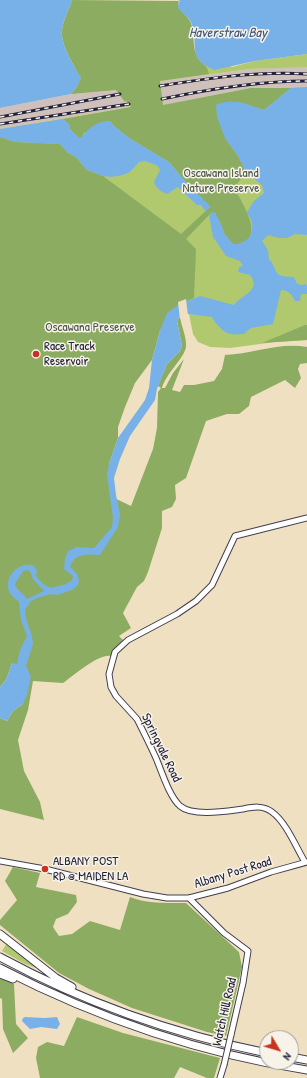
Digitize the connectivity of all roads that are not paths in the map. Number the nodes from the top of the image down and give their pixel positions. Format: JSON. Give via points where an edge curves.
{"nodes":[{"id":1,"x":307,"y":518,"type":"edge"},
{"id":2,"x":0,"y":861,"type":"edge"},
{"id":3,"x":306,"y":862,"type":"edge"},
{"id":4,"x":189,"y":898,"type":"junction"},
{"id":5,"x":0,"y":934,"type":"edge"},
{"id":6,"x":0,"y":957,"type":"edge"},
{"id":7,"x":0,"y":968,"type":"edge"},
{"id":8,"x":0,"y":974,"type":"edge"},
{"id":9,"x":67,"y":1000,"type":"junction"},
{"id":10,"x":124,"y":1012,"type":"junction"},
{"id":11,"x":259,"y":1051,"type":"edge"},
{"id":12,"x":307,"y":1070,"type":"edge"},
{"id":13,"x":220,"y":1078,"type":"edge"}],
"edges":[{"from":1,"to":3,"type":"street","name":"Springvale Road","via":[[235,536],[212,585],[196,601],[177,614],[128,640],[113,658],[109,674],[111,687],[141,727],[167,785],[181,807],[193,812],[255,807],[268,809],[284,826]]},
{"from":2,"to":4,"type":"street","name":"Albany Post Road","via":[[53,871],[158,897]]},
{"from":3,"to":4,"type":"street","name":"Albany Post Road"},
{"from":4,"to":13,"type":"street","name":"Watch Hill Road","bridge":true,"via":[[224,933],[248,951],[243,983]]},
{"from":5,"to":10,"type":"highway","via":[[60,980]]},
{"from":6,"to":10,"type":"highway","via":[[70,991]]},
{"from":7,"to":9,"type":"highway"},
{"from":8,"to":9,"type":"highway"},
{"from":9,"to":12,"type":"highway","via":[[186,1043]]},
{"from":10,"to":11,"type":"highway","via":[[194,1035]]}]}
